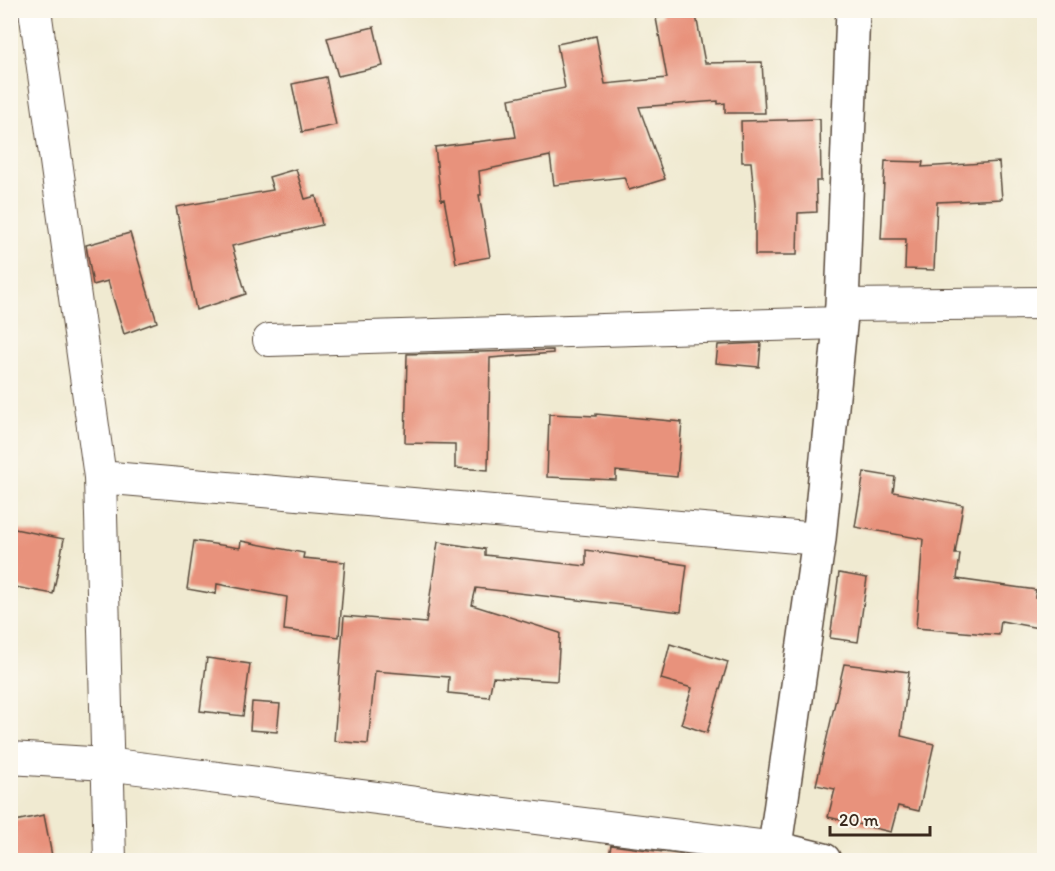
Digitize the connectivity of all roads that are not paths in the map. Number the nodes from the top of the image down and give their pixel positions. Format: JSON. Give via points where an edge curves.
{"nodes":[{"id":1,"x":35,"y":10,"type":"edge"},
{"id":2,"x":853,"y":10,"type":"edge"},
{"id":3,"x":1044,"y":303,"type":"edge"},
{"id":4,"x":840,"y":314,"type":"junction"},
{"id":5,"x":269,"y":340,"type":"dead end"},
{"id":6,"x":100,"y":477,"type":"junction"},
{"id":7,"x":819,"y":539,"type":"junction"},
{"id":8,"x":10,"y":758,"type":"edge"},
{"id":9,"x":106,"y":764,"type":"junction"},
{"id":10,"x":774,"y":854,"type":"edge"},
{"id":11,"x":110,"y":861,"type":"edge"},
{"id":12,"x":824,"y":861,"type":"edge"}],
"edges":[{"from":1,"to":6,"type":"street"},
{"from":2,"to":4,"type":"street"},
{"from":3,"to":4,"type":"street"},
{"from":4,"to":5,"type":"street"},
{"from":4,"to":7,"type":"street"},
{"from":6,"to":7,"type":"street"},
{"from":6,"to":9,"type":"street"},
{"from":7,"to":10,"type":"street"},
{"from":8,"to":9,"type":"street"},
{"from":9,"to":10,"type":"street"},
{"from":9,"to":11,"type":"street"},
{"from":10,"to":12,"type":"street"}]}
